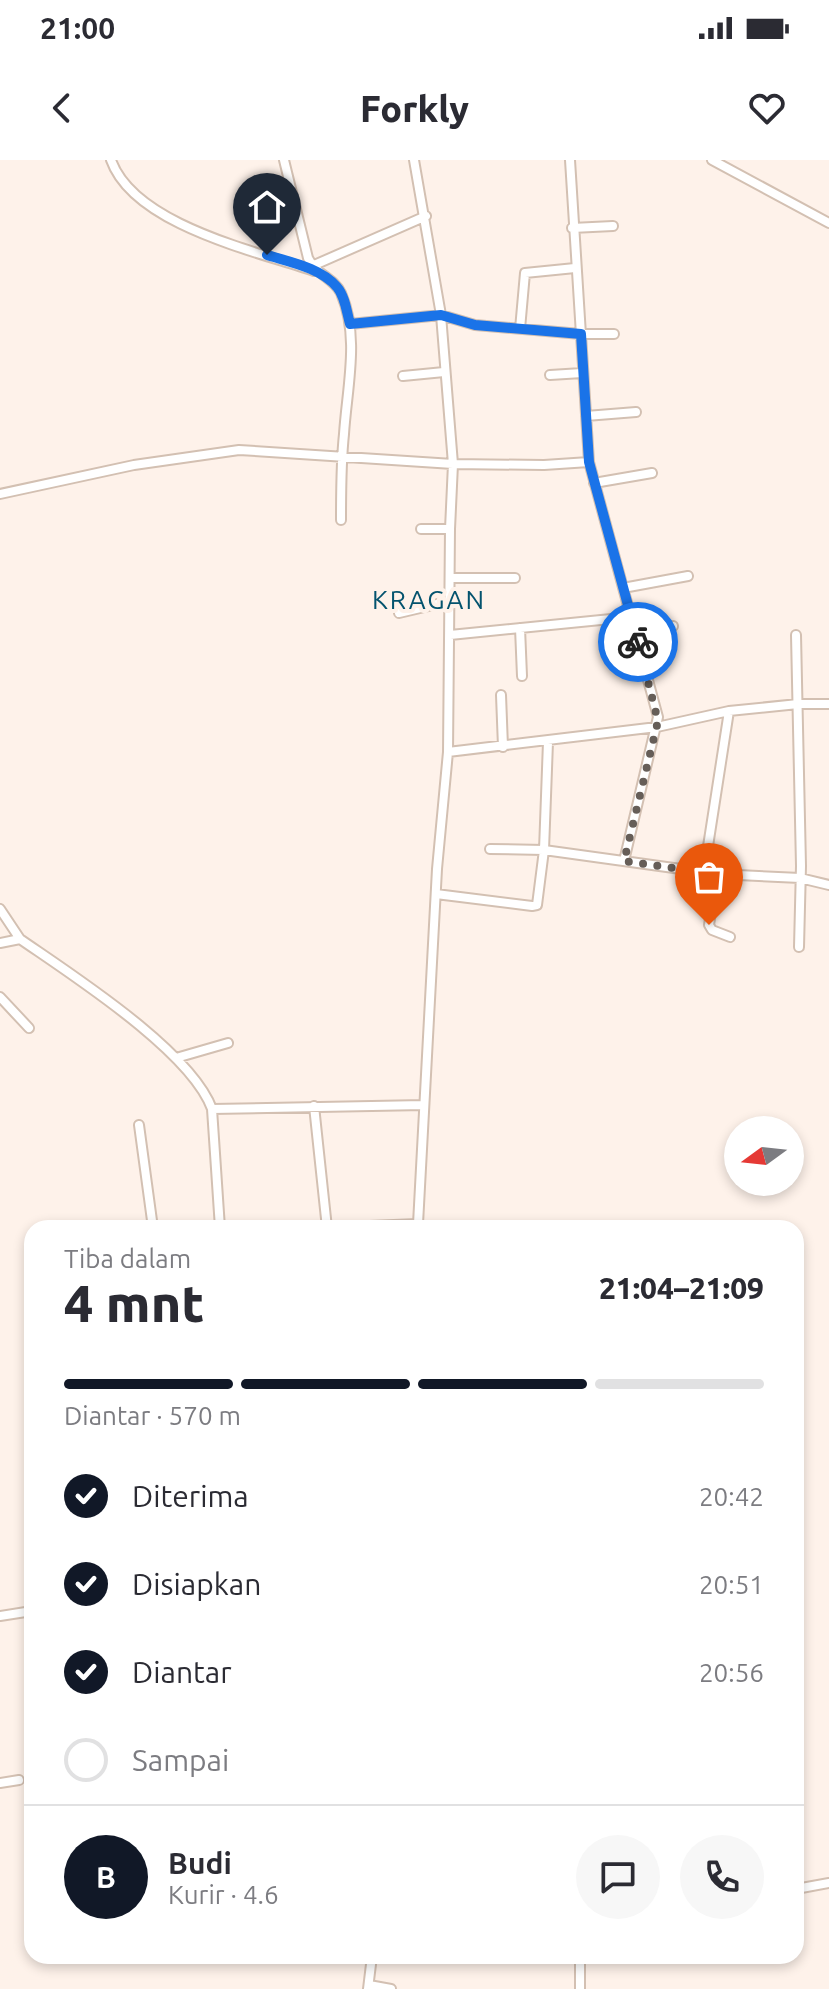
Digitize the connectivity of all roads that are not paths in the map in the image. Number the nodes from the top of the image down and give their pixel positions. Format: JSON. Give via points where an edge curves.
{"nodes":[{"id":1,"x":111,"y":160,"type":"edge"},
{"id":2,"x":284,"y":160,"type":"edge"},
{"id":3,"x":414,"y":160,"type":"edge"},
{"id":4,"x":570,"y":160,"type":"edge"},
{"id":5,"x":712,"y":160,"type":"edge"},
{"id":6,"x":426,"y":216,"type":"junction"},
{"id":7,"x":829,"y":223,"type":"edge"},
{"id":8,"x":613,"y":226,"type":"dead end"},
{"id":9,"x":572,"y":228,"type":"junction"},
{"id":10,"x":575,"y":268,"type":"junction"},
{"id":11,"x":314,"y":269,"type":"junction"},
{"id":12,"x":441,"y":315,"type":"junction"},
{"id":13,"x":350,"y":324,"type":"junction"},
{"id":14,"x":520,"y":329,"type":"junction"},
{"id":15,"x":581,"y":334,"type":"junction"},
{"id":16,"x":614,"y":334,"type":"dead end"},
{"id":17,"x":444,"y":372,"type":"junction"},
{"id":18,"x":582,"y":373,"type":"junction"},
{"id":19,"x":550,"y":375,"type":"dead end"},
{"id":20,"x":403,"y":376,"type":"dead end"},
{"id":21,"x":636,"y":412,"type":"dead end"},
{"id":22,"x":586,"y":416,"type":"junction"},
{"id":23,"x":342,"y":456,"type":"junction"},
{"id":24,"x":589,"y":462,"type":"junction"},
{"id":25,"x":453,"y":464,"type":"junction"},
{"id":26,"x":652,"y":473,"type":"dead end"},
{"id":27,"x":594,"y":483,"type":"junction"},
{"id":28,"x":0,"y":494,"type":"edge"},
{"id":29,"x":341,"y":520,"type":"dead end"},
{"id":30,"x":421,"y":529,"type":"dead end"},
{"id":31,"x":450,"y":529,"type":"junction"},
{"id":32,"x":688,"y":576,"type":"dead end"},
{"id":33,"x":450,"y":578,"type":"junction"},
{"id":34,"x":515,"y":578,"type":"dead end"},
{"id":35,"x":623,"y":588,"type":"junction"},
{"id":36,"x":450,"y":601,"type":"junction"},
{"id":37,"x":399,"y":613,"type":"dead end"},
{"id":38,"x":631,"y":617,"type":"junction"},
{"id":39,"x":673,"y":626,"type":"dead end"},
{"id":40,"x":520,"y":628,"type":"junction"},
{"id":41,"x":636,"y":634,"type":"junction"},
{"id":42,"x":450,"y":635,"type":"junction"},
{"id":43,"x":796,"y":635,"type":"dead end"},
{"id":44,"x":522,"y":676,"type":"dead end"},
{"id":45,"x":501,"y":695,"type":"dead end"},
{"id":46,"x":798,"y":704,"type":"junction"},
{"id":47,"x":829,"y":704,"type":"edge"},
{"id":48,"x":729,"y":711,"type":"junction"},
{"id":49,"x":657,"y":727,"type":"junction"},
{"id":50,"x":548,"y":742,"type":"junction"},
{"id":51,"x":503,"y":747,"type":"junction"},
{"id":52,"x":448,"y":752,"type":"junction"},
{"id":53,"x":490,"y":849,"type":"dead end"},
{"id":54,"x":544,"y":850,"type":"junction"},
{"id":55,"x":624,"y":861,"type":"junction"},
{"id":56,"x":704,"y":872,"type":"junction"},
{"id":57,"x":717,"y":874,"type":"junction"},
{"id":58,"x":800,"y":878,"type":"junction"},
{"id":59,"x":829,"y":885,"type":"edge"},
{"id":60,"x":436,"y":894,"type":"junction"},
{"id":61,"x":0,"y":909,"type":"edge"},
{"id":62,"x":730,"y":937,"type":"dead end"},
{"id":63,"x":20,"y":939,"type":"junction"},
{"id":64,"x":0,"y":943,"type":"edge"},
{"id":65,"x":799,"y":947,"type":"dead end"},
{"id":66,"x":0,"y":997,"type":"edge"},
{"id":67,"x":29,"y":1028,"type":"dead end"},
{"id":68,"x":228,"y":1043,"type":"dead end"},
{"id":69,"x":176,"y":1058,"type":"junction"},
{"id":70,"x":424,"y":1105,"type":"junction"},
{"id":71,"x":314,"y":1106,"type":"junction"},
{"id":72,"x":212,"y":1109,"type":"junction"},
{"id":73,"x":139,"y":1125,"type":"dead end"},
{"id":74,"x":152,"y":1220,"type":"edge"},
{"id":75,"x":219,"y":1220,"type":"edge"},
{"id":76,"x":324,"y":1220,"type":"edge"},
{"id":77,"x":420,"y":1220,"type":"edge"},
{"id":78,"x":24,"y":1612,"type":"edge"},
{"id":79,"x":0,"y":1616,"type":"edge"},
{"id":80,"x":19,"y":1780,"type":"dead end"},
{"id":81,"x":0,"y":1783,"type":"edge"},
{"id":82,"x":829,"y":1883,"type":"edge"},
{"id":83,"x":804,"y":1888,"type":"edge"},
{"id":84,"x":371,"y":1964,"type":"edge"},
{"id":85,"x":580,"y":1964,"type":"edge"},
{"id":86,"x":369,"y":1987,"type":"edge"},
{"id":87,"x":391,"y":1989,"type":"edge"},
{"id":88,"x":580,"y":1989,"type":"edge"}],
"edges":[{"from":1,"to":11,"type":"street","via":[[126,185],[154,209],[219,239]]},
{"from":2,"to":11,"type":"street"},
{"from":3,"to":6,"type":"street"},
{"from":4,"to":9,"type":"street"},
{"from":5,"to":7,"type":"street"},
{"from":6,"to":11,"type":"street"},
{"from":6,"to":12,"type":"street"},
{"from":8,"to":9,"type":"street"},
{"from":9,"to":10,"type":"street"},
{"from":10,"to":14,"type":"street","via":[[525,273]]},
{"from":10,"to":15,"type":"street"},
{"from":11,"to":13,"type":"street","via":[[339,290]]},
{"from":12,"to":13,"type":"street"},
{"from":12,"to":14,"type":"street"},
{"from":12,"to":17,"type":"street"},
{"from":13,"to":23,"type":"street"},
{"from":14,"to":15,"type":"street"},
{"from":15,"to":16,"type":"street"},
{"from":15,"to":18,"type":"street"},
{"from":17,"to":20,"type":"street"},
{"from":17,"to":25,"type":"street"},
{"from":18,"to":19,"type":"street"},
{"from":18,"to":22,"type":"street"},
{"from":21,"to":22,"type":"street"},
{"from":22,"to":24,"type":"street"},
{"from":23,"to":25,"type":"street"},
{"from":23,"to":28,"type":"street","via":[[230,450]]},
{"from":23,"to":29,"type":"street"},
{"from":24,"to":25,"type":"street"},
{"from":24,"to":27,"type":"street"},
{"from":25,"to":31,"type":"street"},
{"from":26,"to":27,"type":"street"},
{"from":27,"to":35,"type":"street"},
{"from":30,"to":31,"type":"street"},
{"from":31,"to":33,"type":"street"},
{"from":32,"to":35,"type":"street"},
{"from":33,"to":34,"type":"street"},
{"from":33,"to":36,"type":"street"},
{"from":35,"to":38,"type":"street"},
{"from":36,"to":37,"type":"street"},
{"from":36,"to":42,"type":"street"},
{"from":38,"to":40,"type":"street"},
{"from":38,"to":41,"type":"street"},
{"from":39,"to":41,"type":"street"},
{"from":40,"to":42,"type":"street"},
{"from":40,"to":44,"type":"street"},
{"from":41,"to":49,"type":"street"},
{"from":42,"to":52,"type":"street"},
{"from":43,"to":46,"type":"street"},
{"from":45,"to":51,"type":"street"},
{"from":46,"to":47,"type":"street"},
{"from":46,"to":48,"type":"street"},
{"from":46,"to":58,"type":"street"},
{"from":48,"to":49,"type":"street"},
{"from":48,"to":56,"type":"street"},
{"from":49,"to":50,"type":"street"},
{"from":49,"to":55,"type":"street"},
{"from":50,"to":51,"type":"street"},
{"from":50,"to":54,"type":"street"},
{"from":51,"to":52,"type":"street"},
{"from":52,"to":60,"type":"street"},
{"from":53,"to":54,"type":"street"},
{"from":54,"to":55,"type":"street"},
{"from":54,"to":60,"type":"street","via":[[535,906]]},
{"from":55,"to":56,"type":"street"},
{"from":56,"to":57,"type":"street"},
{"from":57,"to":58,"type":"street"},
{"from":57,"to":62,"type":"street","via":[[709,925]]},
{"from":58,"to":59,"type":"street"},
{"from":58,"to":65,"type":"street"},
{"from":60,"to":70,"type":"street"},
{"from":61,"to":63,"type":"street"},
{"from":63,"to":64,"type":"street"},
{"from":63,"to":69,"type":"street"},
{"from":66,"to":67,"type":"street"},
{"from":68,"to":69,"type":"street"},
{"from":69,"to":72,"type":"street"},
{"from":70,"to":71,"type":"street"},
{"from":70,"to":77,"type":"street"},
{"from":71,"to":72,"type":"street"},
{"from":71,"to":76,"type":"street"},
{"from":72,"to":75,"type":"street"},
{"from":73,"to":74,"type":"street"},
{"from":78,"to":79,"type":"street"},
{"from":80,"to":81,"type":"street"},
{"from":82,"to":83,"type":"street"},
{"from":84,"to":86,"type":"street"},
{"from":85,"to":88,"type":"street"},
{"from":86,"to":87,"type":"street"}]}
